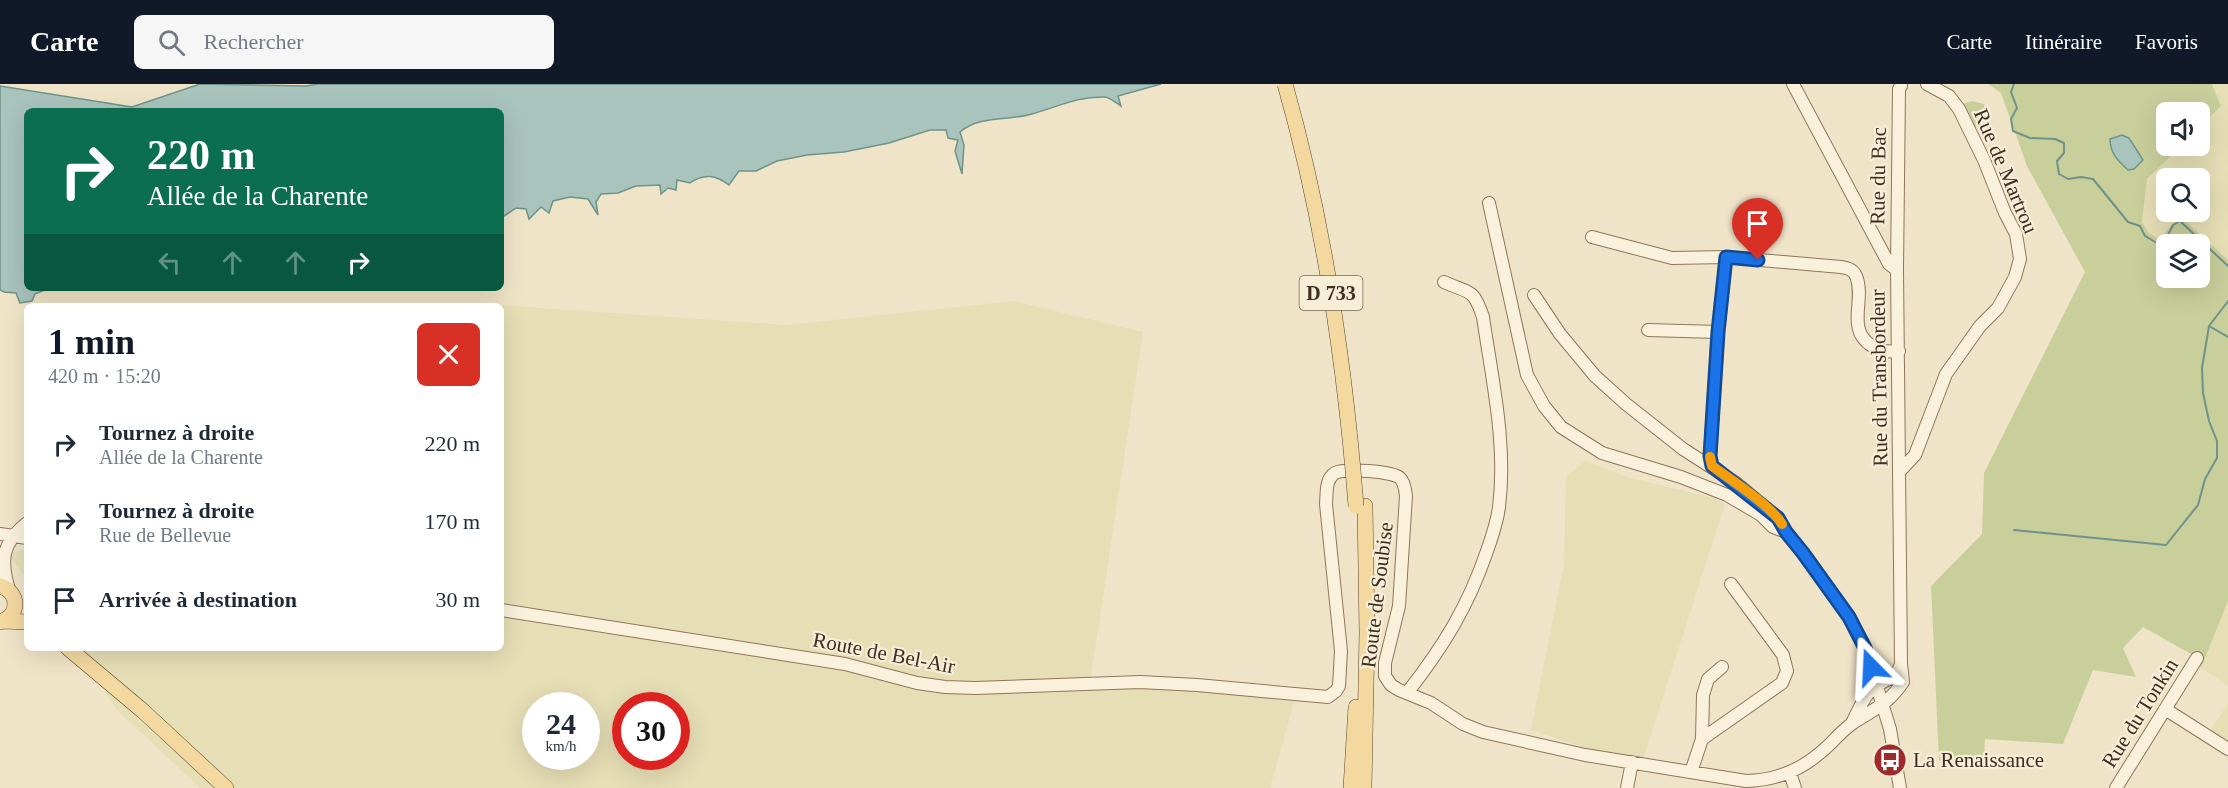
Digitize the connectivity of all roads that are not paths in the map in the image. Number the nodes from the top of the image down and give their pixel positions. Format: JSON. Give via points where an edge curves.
{"nodes":[{"id":1,"x":1285,"y":84,"type":"edge"},
{"id":2,"x":1295,"y":84,"type":"edge"},
{"id":3,"x":1793,"y":84,"type":"edge"},
{"id":4,"x":1927,"y":84,"type":"edge"},
{"id":5,"x":1901,"y":85,"type":"edge"},
{"id":6,"x":1489,"y":203,"type":"dead end"},
{"id":7,"x":1592,"y":237,"type":"dead end"},
{"id":8,"x":1726,"y":257,"type":"junction"},
{"id":9,"x":1897,"y":270,"type":"junction"},
{"id":10,"x":1444,"y":282,"type":"dead end"},
{"id":11,"x":1534,"y":295,"type":"dead end"},
{"id":12,"x":1648,"y":330,"type":"dead end"},
{"id":13,"x":1718,"y":332,"type":"junction"},
{"id":14,"x":1899,"y":351,"type":"junction"},
{"id":15,"x":1712,"y":466,"type":"junction"},
{"id":16,"x":1900,"y":471,"type":"junction"},
{"id":17,"x":1360,"y":506,"type":"junction"},
{"id":18,"x":24,"y":525,"type":"edge"},
{"id":19,"x":1786,"y":532,"type":"junction"},
{"id":20,"x":6,"y":534,"type":"edge"},
{"id":21,"x":24,"y":537,"type":"edge"},
{"id":22,"x":1,"y":562,"type":"edge"},
{"id":23,"x":1731,"y":584,"type":"dead end"},
{"id":24,"x":8,"y":592,"type":"edge"},
{"id":25,"x":24,"y":609,"type":"edge"},
{"id":26,"x":504,"y":610,"type":"edge"},
{"id":27,"x":2,"y":622,"type":"edge"},
{"id":28,"x":24,"y":622,"type":"edge"},
{"id":29,"x":72,"y":651,"type":"edge"},
{"id":30,"x":84,"y":651,"type":"edge"},
{"id":31,"x":2197,"y":658,"type":"dead end"},
{"id":32,"x":1901,"y":664,"type":"junction"},
{"id":33,"x":1722,"y":667,"type":"dead end"},
{"id":34,"x":1877,"y":685,"type":"junction"},
{"id":35,"x":1407,"y":693,"type":"junction"},
{"id":36,"x":1333,"y":694,"type":"joint"},
{"id":37,"x":1883,"y":705,"type":"junction"},
{"id":38,"x":2165,"y":710,"type":"junction"},
{"id":39,"x":143,"y":711,"type":"junction"},
{"id":40,"x":1852,"y":723,"type":"junction"},
{"id":41,"x":1702,"y":739,"type":"junction"},
{"id":42,"x":2228,"y":749,"type":"edge"},
{"id":43,"x":1632,"y":762,"type":"junction"},
{"id":44,"x":1690,"y":772,"type":"junction"},
{"id":45,"x":1790,"y":773,"type":"junction"},
{"id":46,"x":226,"y":788,"type":"edge"},
{"id":47,"x":1351,"y":788,"type":"edge"},
{"id":48,"x":1364,"y":788,"type":"edge"},
{"id":49,"x":1627,"y":788,"type":"edge"},
{"id":50,"x":1795,"y":788,"type":"edge"},
{"id":51,"x":1900,"y":788,"type":"edge"},
{"id":52,"x":2116,"y":788,"type":"edge"}],
"edges":[{"from":1,"to":17,"type":"main road","number":"D 733","bridge":true,"via":[[1333,302]]},
{"from":2,"to":17,"type":"main road","number":"D 733","via":[[1342,297],[1358,419]]},
{"from":3,"to":9,"type":"street","name":"Rue du Transbordeur","via":[[1889,264]]},
{"from":4,"to":16,"type":"street","name":"Rue de Martrou","via":[[1949,96],[1959,109],[2016,234],[2020,259],[1998,308],[1980,326],[1946,375],[1915,455]]},
{"from":5,"to":9,"type":"street","name":"Rue du Bac"},
{"from":6,"to":19,"type":"street","via":[[1527,375],[1561,427],[1602,453],[1727,495]]},
{"from":7,"to":8,"type":"street","via":[[1672,258]]},
{"from":8,"to":13,"type":"street"},
{"from":8,"to":14,"type":"street","via":[[1851,269],[1856,276],[1859,332],[1877,350]]},
{"from":9,"to":14,"type":"street","name":"Rue du Transbordeur"},
{"from":10,"to":35,"type":"street","via":[[1469,291],[1483,317],[1499,431],[1500,506],[1469,598],[1433,660]]},
{"from":11,"to":15,"type":"street","via":[[1595,376],[1683,449]]},
{"from":12,"to":13,"type":"street"},
{"from":13,"to":15,"type":"street"},
{"from":14,"to":16,"type":"street","name":"Rue du Transbordeur"},
{"from":15,"to":19,"type":"street","via":[[1778,518]]},
{"from":16,"to":32,"type":"street","name":"Rue du Transbordeur"},
{"from":17,"to":47,"type":"main road","number":"D 733","via":[[1359,638]]},
{"from":17,"to":48,"type":"main road","number":"D 733","via":[[1367,633]]},
{"from":18,"to":20,"type":"street"},
{"from":19,"to":34,"type":"street","via":[[1849,617]]},
{"from":20,"to":21,"type":"street"},
{"from":20,"to":22,"type":"street"},
{"from":22,"to":24,"type":"street"},
{"from":23,"to":41,"type":"street","via":[[1783,655],[1787,671],[1782,683]]},
{"from":24,"to":25,"type":"main road"},
{"from":24,"to":27,"type":"main road","via":[[13,614]]},
{"from":26,"to":36,"type":"street","name":"Route de Bel-Air","via":[[844,664],[945,687],[1140,682],[1197,684],[1321,698]]},
{"from":27,"to":28,"type":"main road"},
{"from":29,"to":39,"type":"main road"},
{"from":30,"to":39,"type":"main road"},
{"from":31,"to":38,"type":"street","name":"Rue du Tonkin"},
{"from":32,"to":34,"type":"street","name":"Rue du Transbordeur","via":[[1896,675]]},
{"from":32,"to":37,"type":"street","name":"Rue du Transbordeur","via":[[1903,682]]},
{"from":33,"to":41,"type":"street","via":[[1708,679],[1703,695]]},
{"from":34,"to":37,"type":"street"},
{"from":34,"to":40,"type":"street","name":"Rue du Transbordeur","via":[[1868,693]]},
{"from":35,"to":36,"type":"street","name":"Route de Soubise","via":[[1391,685],[1384,672],[1399,606],[1405,486],[1400,477],[1390,472],[1343,471],[1334,473],[1328,482],[1326,504],[1341,651],[1339,686]]},
{"from":35,"to":43,"type":"street","name":"Route de Soubise","via":[[1483,732]]},
{"from":37,"to":40,"type":"street","name":"Rue du Transbordeur"},
{"from":37,"to":51,"type":"street"},
{"from":38,"to":42,"type":"street"},
{"from":38,"to":52,"type":"street","name":"Rue du Tonkin"},
{"from":39,"to":46,"type":"main road"},
{"from":40,"to":45,"type":"street","name":"Rue du Transbordeur","via":[[1814,759]]},
{"from":41,"to":44,"type":"street"},
{"from":43,"to":44,"type":"street","name":"Route de Soubise"},
{"from":43,"to":49,"type":"street"},
{"from":44,"to":45,"type":"street","name":"Route de Soubise","via":[[1746,781]]},
{"from":45,"to":50,"type":"street"}]}
